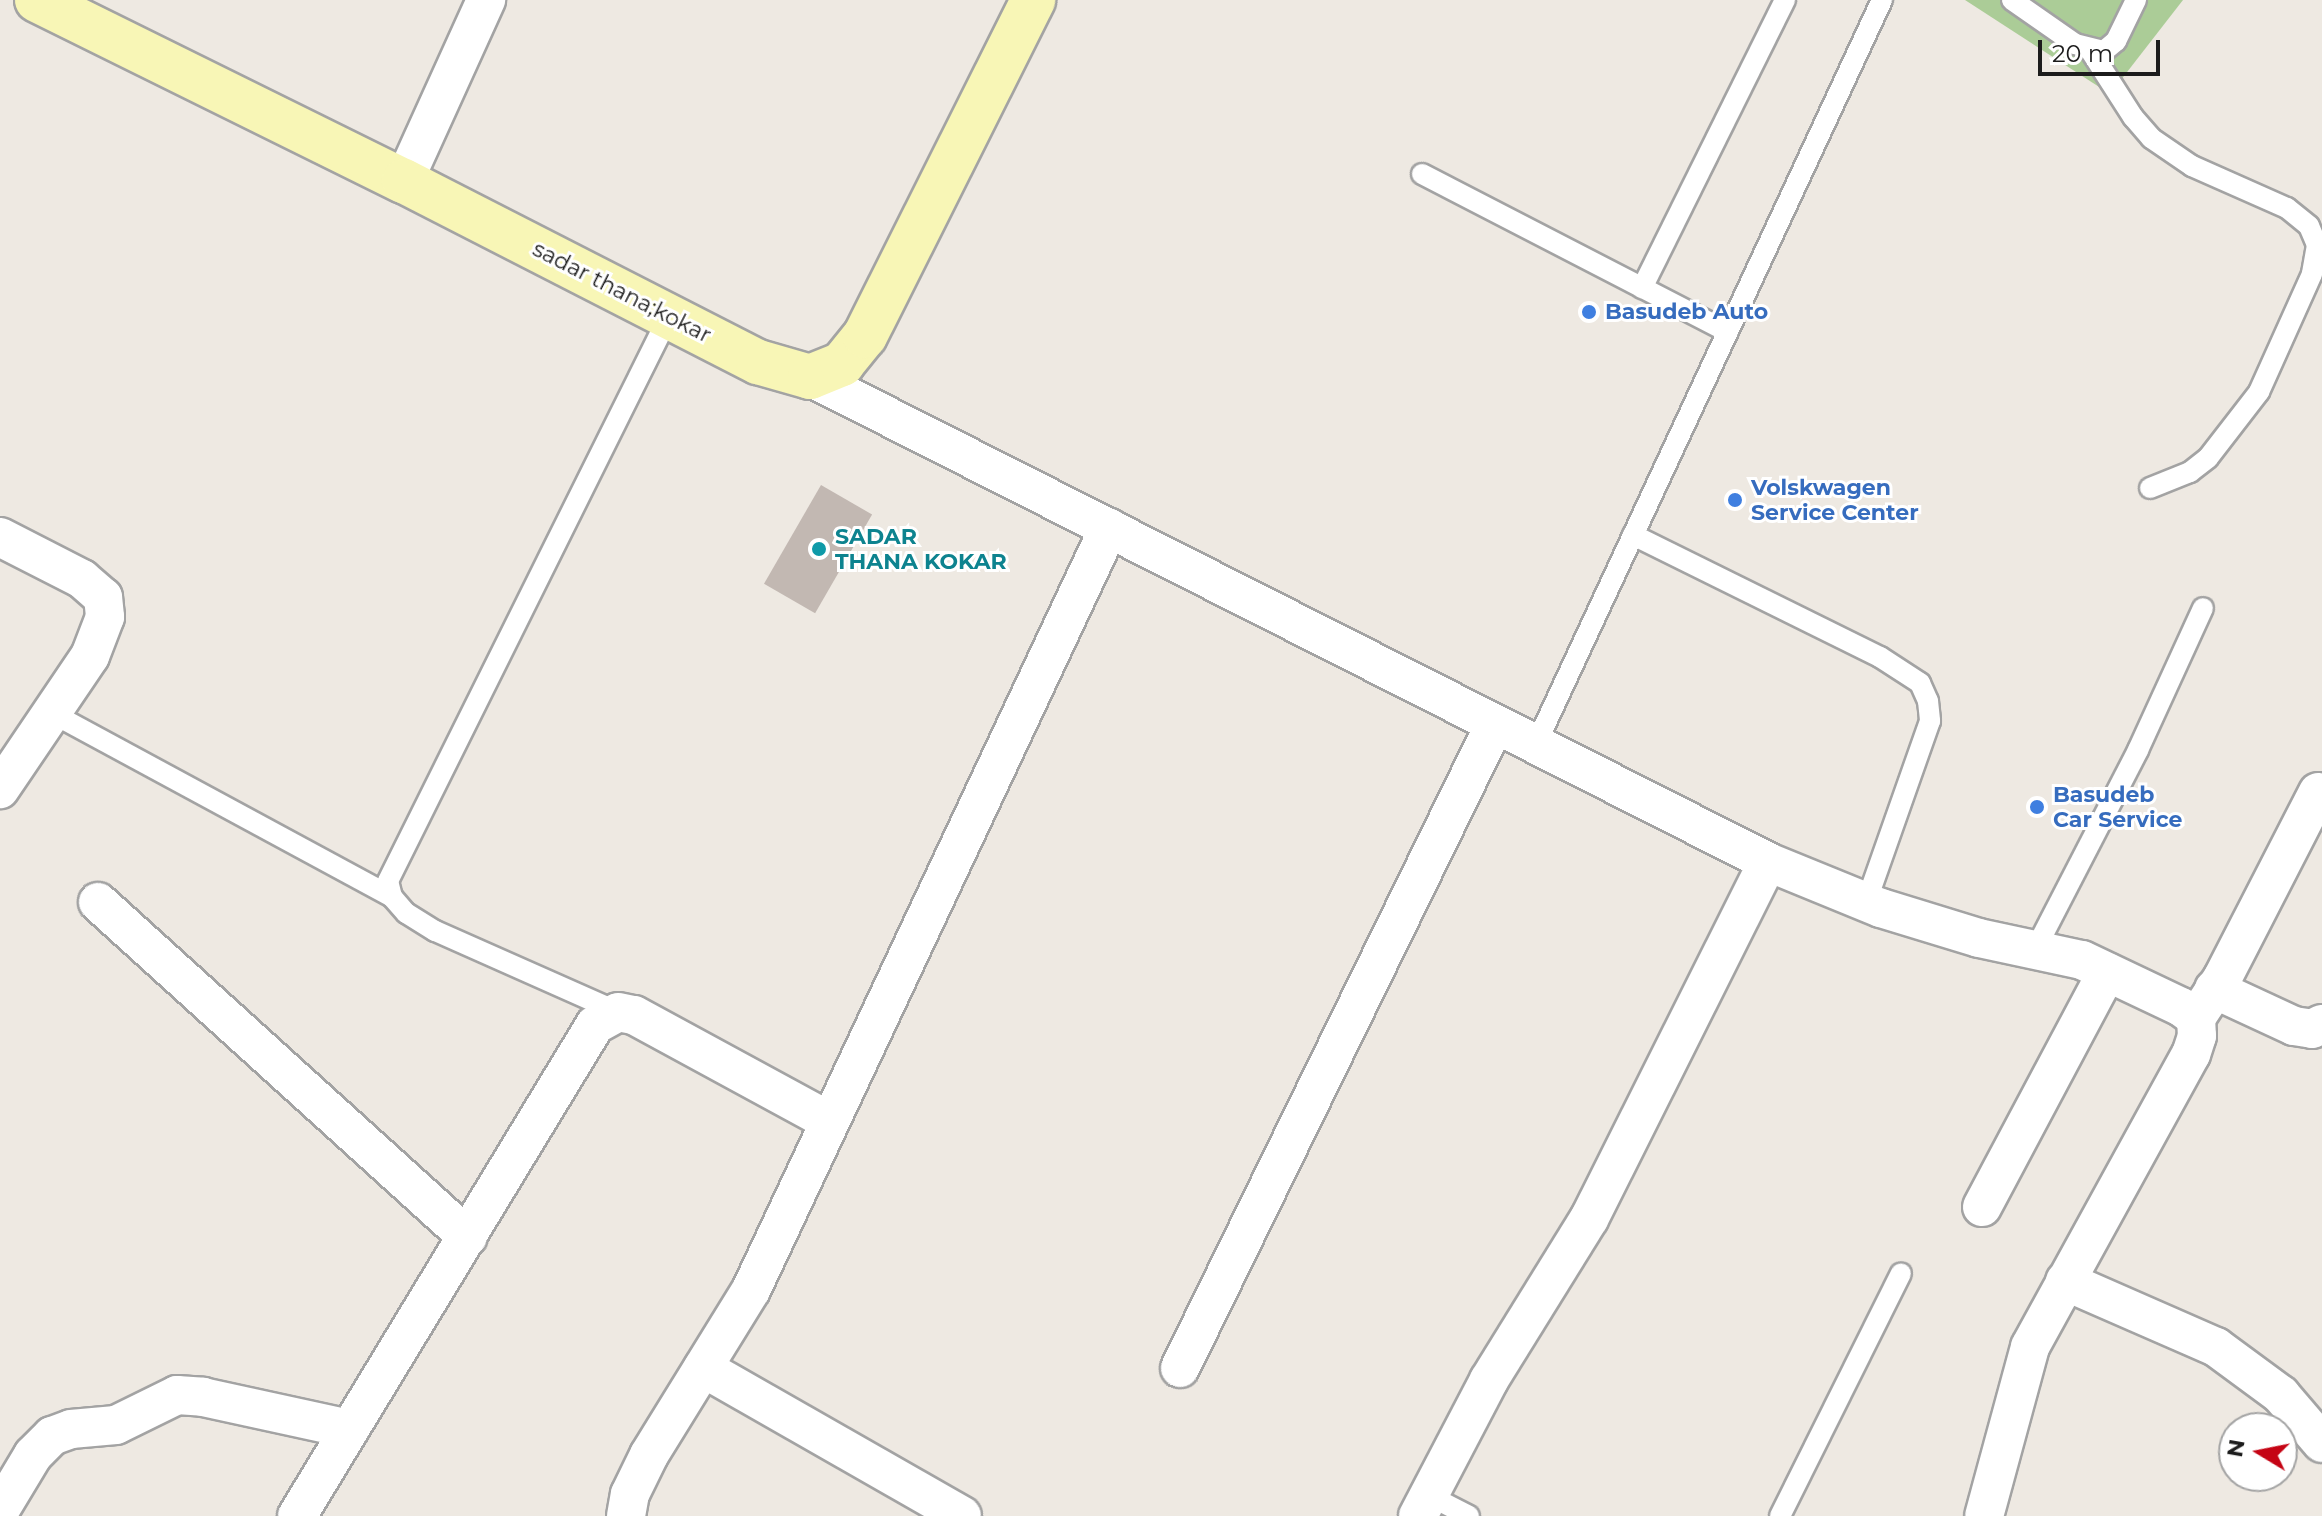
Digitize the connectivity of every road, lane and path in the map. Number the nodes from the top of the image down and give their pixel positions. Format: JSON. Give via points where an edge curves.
{"nodes":[{"id":1,"x":37,"y":0,"type":"edge"},
{"id":2,"x":486,"y":0,"type":"edge"},
{"id":3,"x":1033,"y":0,"type":"edge"},
{"id":4,"x":1785,"y":0,"type":"edge"},
{"id":5,"x":1882,"y":0,"type":"edge"},
{"id":6,"x":2012,"y":0,"type":"edge"},
{"id":7,"x":2136,"y":0,"type":"edge"},
{"id":8,"x":2090,"y":50,"type":"junction"},
{"id":9,"x":1422,"y":174,"type":"dead end"},
{"id":10,"x":404,"y":181,"type":"junction"},
{"id":11,"x":1642,"y":288,"type":"junction"},
{"id":12,"x":669,"y":316,"type":"junction"},
{"id":13,"x":1728,"y":332,"type":"junction"},
{"id":14,"x":810,"y":377,"type":"junction"},
{"id":15,"x":2150,"y":488,"type":"dead end"},
{"id":16,"x":1109,"y":528,"type":"junction"},
{"id":17,"x":1633,"y":535,"type":"junction"},
{"id":18,"x":0,"y":537,"type":"edge"},
{"id":19,"x":2203,"y":608,"type":"dead end"},
{"id":20,"x":50,"y":712,"type":"junction"},
{"id":21,"x":1495,"y":724,"type":"junction"},
{"id":22,"x":1536,"y":744,"type":"junction"},
{"id":23,"x":0,"y":789,"type":"edge"},
{"id":24,"x":2318,"y":792,"type":"dead end"},
{"id":25,"x":1768,"y":862,"type":"junction"},
{"id":26,"x":392,"y":897,"type":"junction"},
{"id":27,"x":98,"y":902,"type":"dead end"},
{"id":28,"x":1866,"y":903,"type":"junction"},
{"id":29,"x":2036,"y":948,"type":"junction"},
{"id":30,"x":2107,"y":972,"type":"junction"},
{"id":31,"x":2205,"y":1004,"type":"junction"},
{"id":32,"x":618,"y":1012,"type":"junction"},
{"id":33,"x":2322,"y":1024,"type":"edge"},
{"id":34,"x":829,"y":1121,"type":"junction"},
{"id":35,"x":1982,"y":1207,"type":"dead end"},
{"id":36,"x":468,"y":1237,"type":"junction"},
{"id":37,"x":1901,"y":1273,"type":"dead end"},
{"id":38,"x":2065,"y":1281,"type":"junction"},
{"id":39,"x":703,"y":1368,"type":"junction"},
{"id":40,"x":1180,"y":1368,"type":"dead end"},
{"id":41,"x":350,"y":1429,"type":"junction"},
{"id":42,"x":2322,"y":1443,"type":"edge"},
{"id":43,"x":1423,"y":1505,"type":"edge"},
{"id":44,"x":0,"y":1510,"type":"edge"},
{"id":45,"x":297,"y":1516,"type":"edge"},
{"id":46,"x":626,"y":1516,"type":"edge"},
{"id":47,"x":962,"y":1516,"type":"edge"},
{"id":48,"x":1469,"y":1516,"type":"edge"},
{"id":49,"x":1780,"y":1516,"type":"edge"},
{"id":50,"x":1984,"y":1516,"type":"edge"}],
"edges":[{"from":1,"to":10,"type":"street","name":"sadar thana;kokar"},
{"from":2,"to":10,"type":"street"},
{"from":3,"to":14,"type":"street","via":[[865,336],[842,364]]},
{"from":4,"to":11,"type":"lane"},
{"from":5,"to":13,"type":"lane"},
{"from":6,"to":8,"type":"lane"},
{"from":7,"to":8,"type":"lane","via":[[2116,41],[2104,51]]},
{"from":8,"to":15,"type":"lane","via":[[2151,138],[2192,166],[2287,208],[2309,226],[2317,245],[2312,274],[2259,392],[2208,458],[2190,472]]},
{"from":9,"to":11,"type":"lane"},
{"from":10,"to":12,"type":"street","name":"sadar thana;kokar"},
{"from":11,"to":13,"type":"lane"},
{"from":12,"to":14,"type":"street","name":"sadar thana;kokar","via":[[758,362]]},
{"from":12,"to":26,"type":"lane","via":[[399,854],[388,881]]},
{"from":13,"to":17,"type":"lane"},
{"from":14,"to":16,"type":"street"},
{"from":16,"to":21,"type":"street"},
{"from":16,"to":34,"type":"street"},
{"from":17,"to":22,"type":"lane"},
{"from":17,"to":28,"type":"lane","via":[[1880,657],[1920,683],[1930,721]]},
{"from":18,"to":20,"type":"street","via":[[82,579],[103,597],[105,617],[90,656]]},
{"from":19,"to":29,"type":"lane","via":[[2138,750]]},
{"from":20,"to":23,"type":"street"},
{"from":20,"to":26,"type":"lane"},
{"from":21,"to":22,"type":"street"},
{"from":21,"to":40,"type":"street"},
{"from":22,"to":25,"type":"street"},
{"from":24,"to":31,"type":"street"},
{"from":25,"to":28,"type":"street"},
{"from":25,"to":43,"type":"street","via":[[1589,1219],[1489,1380]]},
{"from":26,"to":32,"type":"lane","via":[[435,931]]},
{"from":27,"to":36,"type":"street"},
{"from":28,"to":29,"type":"street","via":[[1979,938]]},
{"from":29,"to":30,"type":"street"},
{"from":30,"to":31,"type":"street"},
{"from":30,"to":35,"type":"street"},
{"from":31,"to":33,"type":"street","via":[[2294,1026],[2312,1029]]},
{"from":31,"to":38,"type":"street","via":[[2191,1054]]},
{"from":32,"to":34,"type":"street","via":[[634,1015]]},
{"from":32,"to":36,"type":"street","via":[[595,1025]]},
{"from":34,"to":39,"type":"street","via":[[751,1290]]},
{"from":36,"to":41,"type":"street"},
{"from":37,"to":49,"type":"lane"},
{"from":38,"to":42,"type":"street","via":[[2216,1347],[2281,1395]]},
{"from":38,"to":50,"type":"street","via":[[2030,1347]]},
{"from":39,"to":46,"type":"street","via":[[649,1455],[630,1494]]},
{"from":39,"to":47,"type":"street"},
{"from":41,"to":44,"type":"street","via":[[177,1395],[116,1425],[52,1436],[33,1455]]},
{"from":41,"to":45,"type":"street"},
{"from":43,"to":48,"type":"lane"}]}
